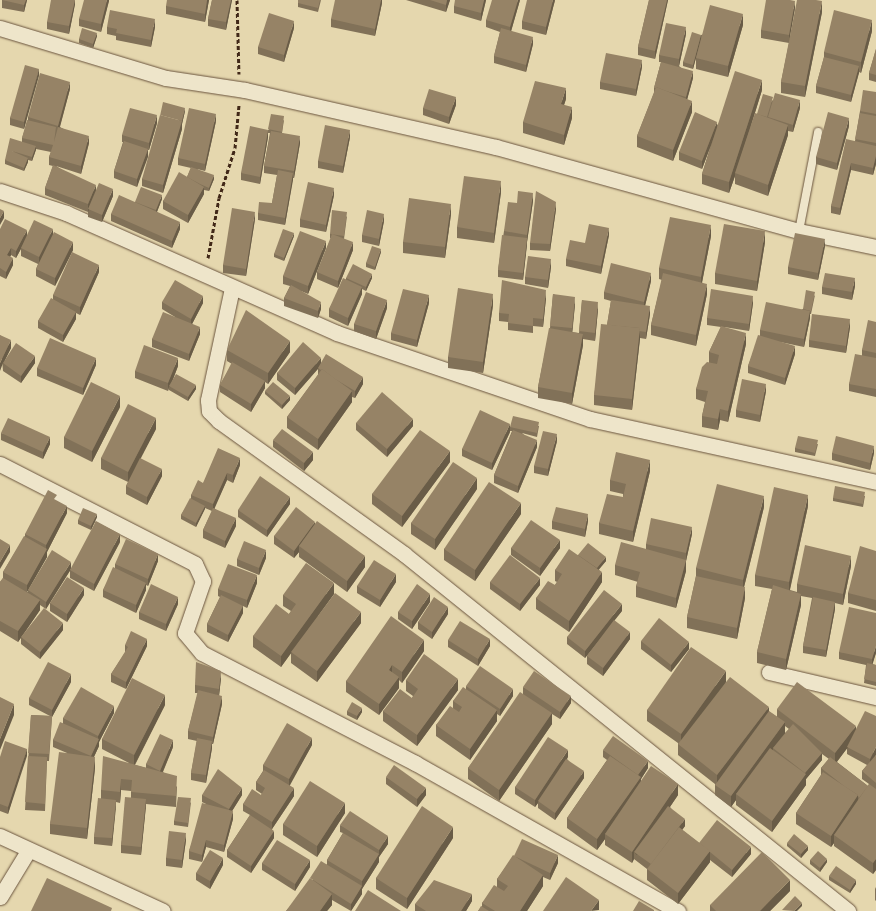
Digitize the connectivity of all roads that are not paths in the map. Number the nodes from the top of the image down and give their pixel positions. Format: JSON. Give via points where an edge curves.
{"nodes":[{"id":1,"x":0,"y":28,"type":"edge"},
{"id":2,"x":818,"y":132,"type":"dead end"},
{"id":3,"x":0,"y":191,"type":"edge"},
{"id":4,"x":798,"y":230,"type":"junction"},
{"id":5,"x":876,"y":247,"type":"edge"},
{"id":6,"x":232,"y":288,"type":"junction"},
{"id":7,"x":0,"y":464,"type":"edge"},
{"id":8,"x":876,"y":482,"type":"edge"},
{"id":9,"x":770,"y":672,"type":"dead end"},
{"id":10,"x":876,"y":697,"type":"edge"},
{"id":11,"x":0,"y":836,"type":"edge"},
{"id":12,"x":28,"y":851,"type":"junction"},
{"id":13,"x":0,"y":897,"type":"edge"},
{"id":14,"x":163,"y":911,"type":"edge"},
{"id":15,"x":678,"y":911,"type":"edge"},
{"id":16,"x":848,"y":911,"type":"edge"}],
"edges":[{"from":1,"to":4,"type":"street","via":[[166,78],[239,89],[496,147]]},
{"from":2,"to":4,"type":"lane"},
{"from":3,"to":6,"type":"street","via":[[66,213]]},
{"from":4,"to":5,"type":"street"},
{"from":6,"to":8,"type":"street","via":[[337,334],[590,419]]},
{"from":6,"to":16,"type":"street","via":[[208,400],[214,416],[404,554]]},
{"from":7,"to":15,"type":"street","via":[[195,564],[203,581],[185,633],[202,653],[415,763]]},
{"from":9,"to":10,"type":"street"},
{"from":11,"to":12,"type":"street"},
{"from":12,"to":13,"type":"street"},
{"from":12,"to":14,"type":"street"}]}
